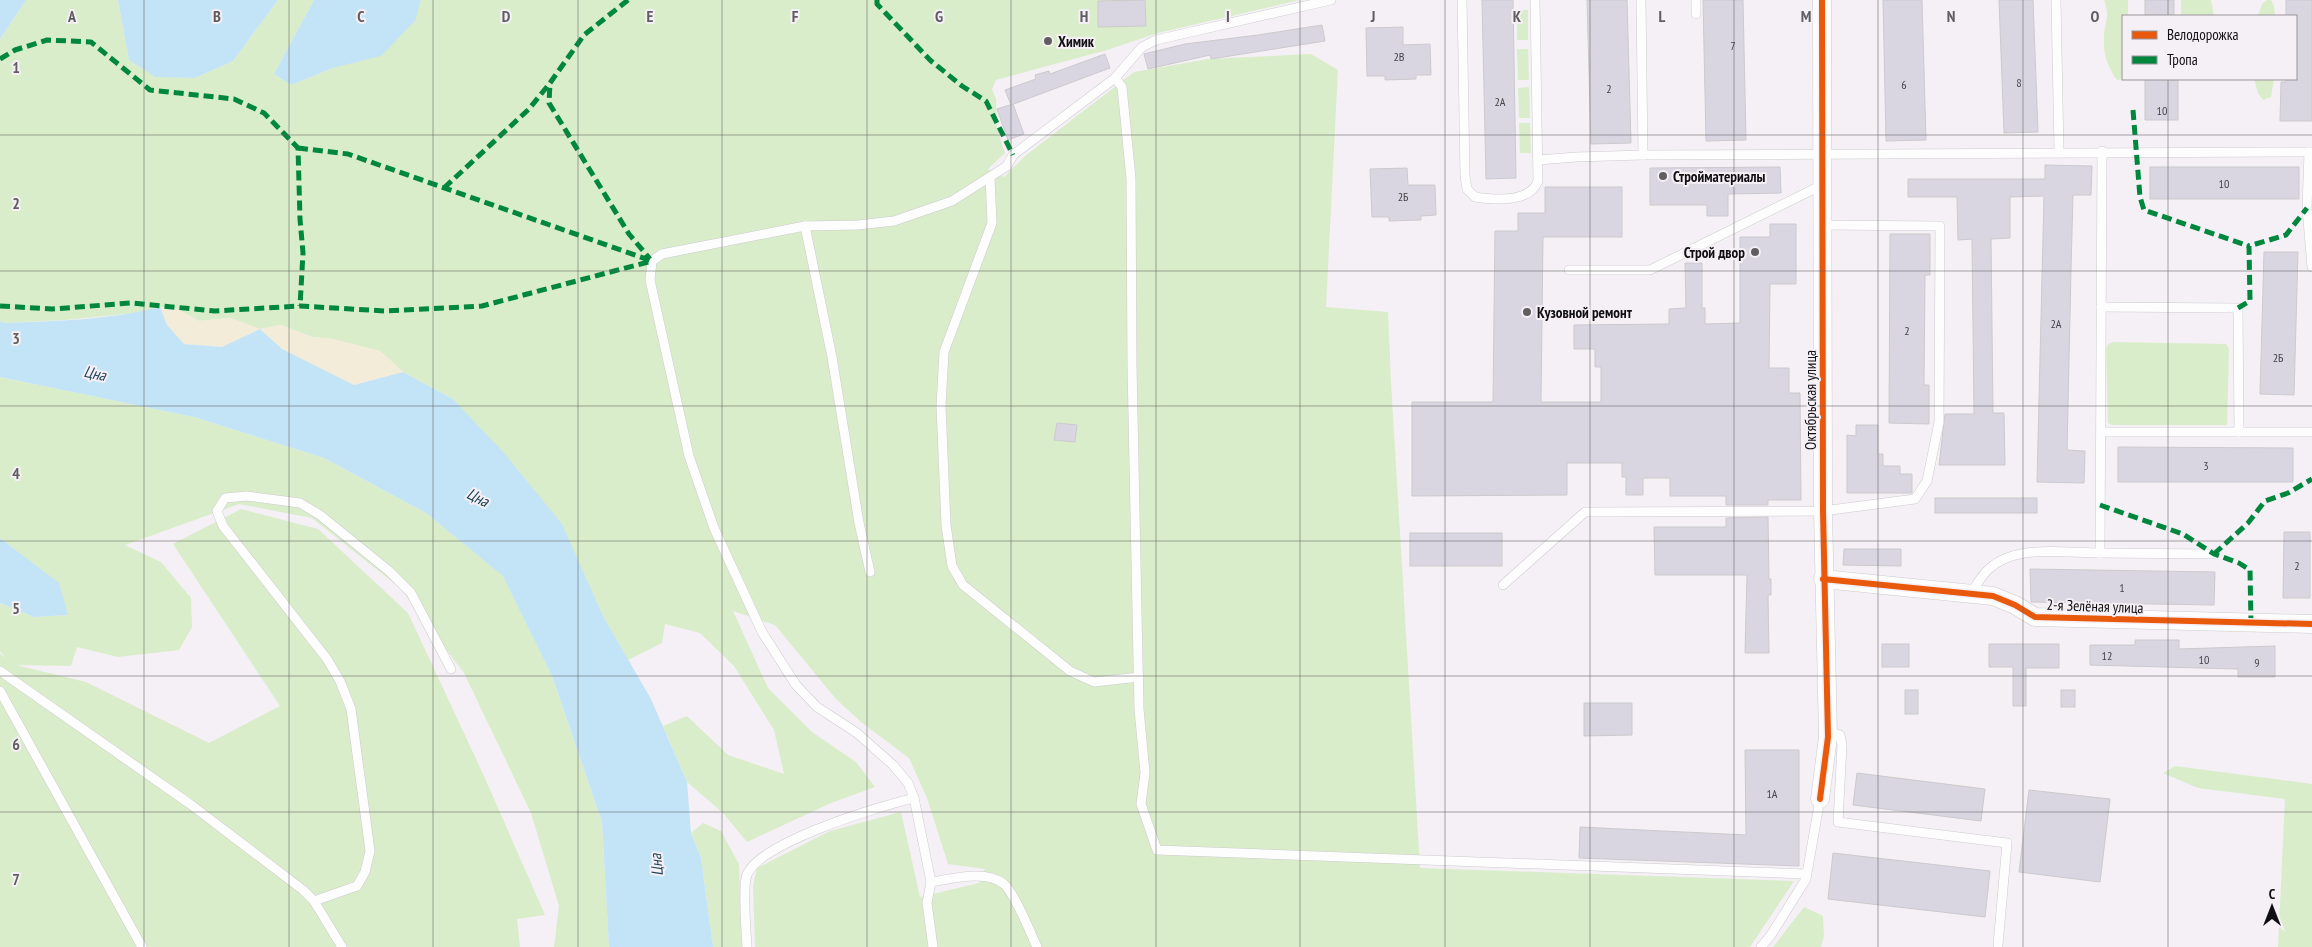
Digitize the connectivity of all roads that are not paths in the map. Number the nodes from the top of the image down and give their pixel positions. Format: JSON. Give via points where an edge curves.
{"nodes":[{"id":1,"x":1331,"y":0,"type":"edge"},
{"id":2,"x":1462,"y":0,"type":"edge"},
{"id":3,"x":1535,"y":0,"type":"edge"},
{"id":4,"x":1641,"y":0,"type":"edge"},
{"id":5,"x":1696,"y":0,"type":"edge"},
{"id":6,"x":1822,"y":0,"type":"edge"},
{"id":7,"x":2056,"y":0,"type":"edge"},
{"id":8,"x":1696,"y":14,"type":"dead end"},
{"id":9,"x":1115,"y":78,"type":"junction"},
{"id":10,"x":2102,"y":151,"type":"junction"},
{"id":11,"x":2059,"y":152,"type":"junction"},
{"id":12,"x":2311,"y":152,"type":"edge"},
{"id":13,"x":1643,"y":154,"type":"junction"},
{"id":14,"x":1822,"y":155,"type":"junction"},
{"id":15,"x":1538,"y":160,"type":"junction"},
{"id":16,"x":990,"y":178,"type":"junction"},
{"id":17,"x":1822,"y":185,"type":"junction"},
{"id":18,"x":1822,"y":225,"type":"junction"},
{"id":19,"x":805,"y":226,"type":"junction"},
{"id":20,"x":2312,"y":267,"type":"edge"},
{"id":21,"x":1569,"y":270,"type":"dead end"},
{"id":22,"x":2102,"y":307,"type":"junction"},
{"id":23,"x":2101,"y":432,"type":"junction"},
{"id":24,"x":2239,"y":432,"type":"junction"},
{"id":25,"x":2312,"y":432,"type":"edge"},
{"id":26,"x":1822,"y":510,"type":"junction"},
{"id":27,"x":2100,"y":553,"type":"junction"},
{"id":28,"x":2214,"y":554,"type":"dead end"},
{"id":29,"x":870,"y":572,"type":"dead end"},
{"id":30,"x":1823,"y":580,"type":"junction"},
{"id":31,"x":1503,"y":586,"type":"dead end"},
{"id":32,"x":1971,"y":593,"type":"junction"},
{"id":33,"x":2312,"y":624,"type":"edge"},
{"id":34,"x":451,"y":669,"type":"dead end"},
{"id":35,"x":0,"y":671,"type":"edge"},
{"id":36,"x":1139,"y":677,"type":"junction"},
{"id":37,"x":0,"y":691,"type":"edge"},
{"id":38,"x":1828,"y":731,"type":"junction"},
{"id":39,"x":914,"y":798,"type":"junction"},
{"id":40,"x":1820,"y":799,"type":"joint"},
{"id":41,"x":1806,"y":874,"type":"junction"},
{"id":42,"x":931,"y":882,"type":"junction"},
{"id":43,"x":314,"y":901,"type":"junction"},
{"id":44,"x":1998,"y":945,"type":"dead end"},
{"id":45,"x":142,"y":947,"type":"edge"},
{"id":46,"x":342,"y":947,"type":"edge"},
{"id":47,"x":747,"y":947,"type":"edge"},
{"id":48,"x":933,"y":947,"type":"edge"},
{"id":49,"x":1037,"y":947,"type":"edge"},
{"id":50,"x":1762,"y":947,"type":"edge"}],
"edges":[{"from":1,"to":9,"type":"lane","via":[[1156,40],[1142,47]]},
{"from":2,"to":15,"type":"lane","via":[[1467,189],[1475,197],[1492,199],[1528,195],[1535,190],[1538,181]]},
{"from":3,"to":15,"type":"lane"},
{"from":4,"to":13,"type":"lane"},
{"from":5,"to":8,"type":"lane"},
{"from":6,"to":14,"type":"street","name":"Октябрьская улица"},
{"from":7,"to":11,"type":"lane"},
{"from":9,"to":16,"type":"lane","via":[[1014,155],[1007,166]]},
{"from":9,"to":36,"type":"lane","via":[[1122,87],[1131,180]]},
{"from":10,"to":11,"type":"lane"},
{"from":10,"to":12,"type":"lane"},
{"from":10,"to":22,"type":"lane"},
{"from":11,"to":14,"type":"lane"},
{"from":12,"to":20,"type":"lane","via":[[2307,208]]},
{"from":13,"to":14,"type":"lane"},
{"from":13,"to":15,"type":"lane"},
{"from":14,"to":17,"type":"street","name":"Октябрьская улица"},
{"from":16,"to":19,"type":"lane","via":[[952,201],[894,221]]},
{"from":16,"to":36,"type":"lane","via":[[992,224],[944,352],[942,416],[946,525],[952,566],[963,585],[1070,671],[1094,682]]},
{"from":17,"to":18,"type":"street","name":"Октябрьская улица"},
{"from":17,"to":21,"type":"lane","via":[[1650,270]]},
{"from":18,"to":26,"type":"street","name":"Октябрьская улица"},
{"from":18,"to":26,"type":"lane","via":[[1940,226],[1939,422],[1927,481],[1915,499]]},
{"from":19,"to":29,"type":"lane"},
{"from":19,"to":39,"type":"lane","via":[[662,254],[652,261],[650,280],[689,456],[714,528],[762,632],[796,685],[818,707],[857,733],[893,765],[908,783]]},
{"from":22,"to":23,"type":"lane"},
{"from":22,"to":24,"type":"lane","via":[[2238,308]]},
{"from":23,"to":24,"type":"lane"},
{"from":23,"to":27,"type":"lane"},
{"from":24,"to":25,"type":"lane"},
{"from":26,"to":30,"type":"street","name":"Октябрьская улица"},
{"from":26,"to":31,"type":"lane","via":[[1585,512]]},
{"from":27,"to":28,"type":"lane"},
{"from":27,"to":32,"type":"lane","via":[[2022,552],[2009,556],[1989,568]]},
{"from":30,"to":32,"type":"street","name":"2-я Зелёная улица"},
{"from":30,"to":38,"type":"street","name":"Октябрьская улица"},
{"from":32,"to":33,"type":"street","name":"2-я Зелёная улица","via":[[1993,596],[2035,617]]},
{"from":34,"to":43,"type":"lane","via":[[410,592],[320,514],[300,503],[247,496],[226,498],[217,511],[223,526],[327,659],[351,709],[370,851],[365,872],[357,886]]},
{"from":35,"to":43,"type":"lane","via":[[190,804]]},
{"from":36,"to":41,"type":"lane","via":[[1145,773],[1141,804],[1157,850]]},
{"from":37,"to":45,"type":"lane"},
{"from":38,"to":40,"type":"street","name":"Октябрьская улица"},
{"from":38,"to":44,"type":"lane","via":[[1840,735],[1842,745],[1838,822],[2007,843]]},
{"from":39,"to":42,"type":"lane"},
{"from":39,"to":47,"type":"lane","via":[[825,825],[752,864],[746,878]]},
{"from":40,"to":41,"type":"lane"},
{"from":41,"to":50,"type":"lane"},
{"from":42,"to":48,"type":"lane","via":[[927,903]]},
{"from":42,"to":49,"type":"lane","via":[[988,877],[1004,884]]},
{"from":43,"to":46,"type":"lane"}]}
